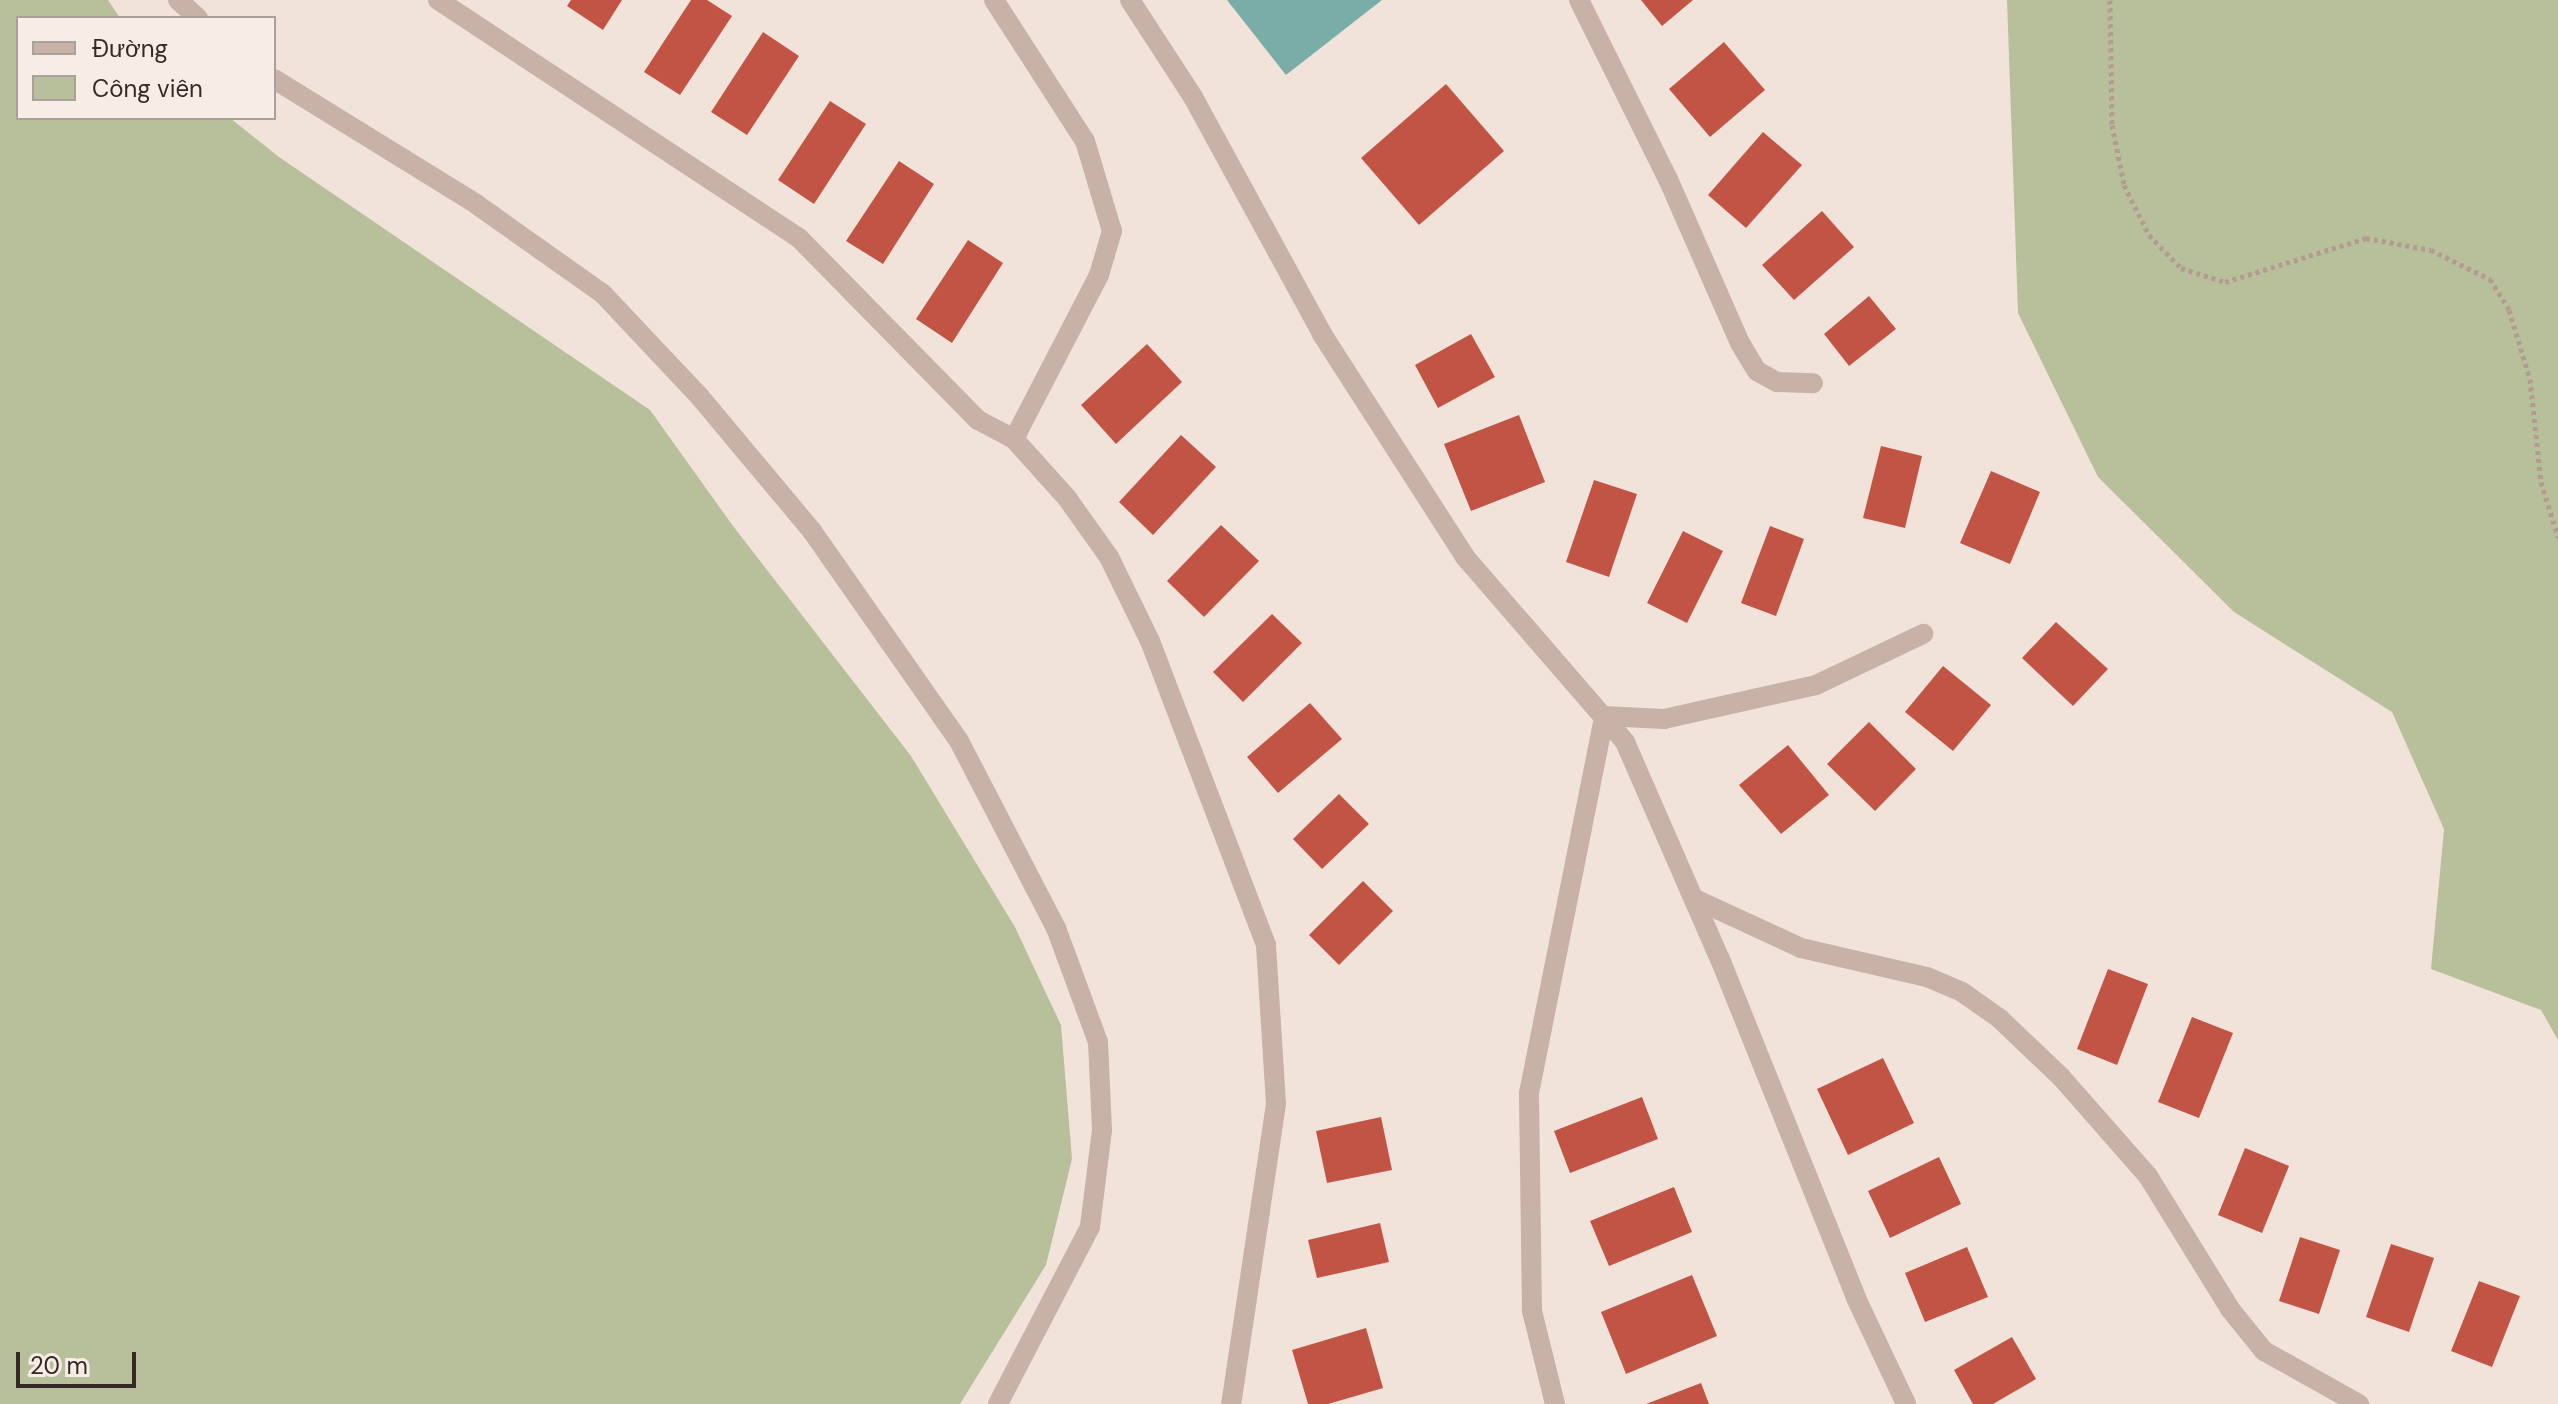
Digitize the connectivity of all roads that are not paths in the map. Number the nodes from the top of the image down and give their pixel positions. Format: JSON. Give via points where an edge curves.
{"nodes":[{"id":1,"x":178,"y":0,"type":"edge"},
{"id":2,"x":438,"y":0,"type":"edge"},
{"id":3,"x":994,"y":0,"type":"edge"},
{"id":4,"x":1130,"y":0,"type":"edge"},
{"id":5,"x":1579,"y":0,"type":"edge"},
{"id":6,"x":196,"y":16,"type":"edge"},
{"id":7,"x":276,"y":80,"type":"edge"},
{"id":8,"x":1813,"y":383,"type":"dead end"},
{"id":9,"x":1014,"y":439,"type":"junction"},
{"id":10,"x":1923,"y":634,"type":"dead end"},
{"id":11,"x":1604,"y":716,"type":"junction"},
{"id":12,"x":1695,"y":899,"type":"junction"},
{"id":13,"x":998,"y":1404,"type":"edge"},
{"id":14,"x":1231,"y":1404,"type":"edge"},
{"id":15,"x":1555,"y":1404,"type":"edge"},
{"id":16,"x":1906,"y":1404,"type":"edge"},
{"id":17,"x":2359,"y":1404,"type":"edge"}],
"edges":[{"from":1,"to":6,"type":"street"},
{"from":2,"to":9,"type":"street","via":[[799,238],[978,420]]},
{"from":3,"to":9,"type":"street","via":[[1085,141],[1112,231],[1099,275]]},
{"from":4,"to":11,"type":"street","via":[[1193,97],[1322,334],[1465,557]]},
{"from":5,"to":8,"type":"street","via":[[1757,371],[1777,382]]},
{"from":7,"to":13,"type":"street","via":[[476,204],[603,294],[700,397],[812,531],[959,741],[1056,928],[1098,1042],[1102,1130],[1090,1227]]},
{"from":9,"to":14,"type":"street","via":[[1067,498],[1109,557],[1150,641],[1266,945],[1276,1104]]},
{"from":10,"to":11,"type":"street","via":[[1816,685],[1664,719]]},
{"from":11,"to":12,"type":"street","via":[[1643,778]]},
{"from":11,"to":15,"type":"street","via":[[1529,1093],[1532,1311]]},
{"from":12,"to":16,"type":"street","via":[[1856,1298]]},
{"from":12,"to":17,"type":"street","via":[[1801,948],[1927,977],[1962,992],[1999,1018],[2061,1077],[2148,1176],[2230,1309],[2264,1351]]}]}
